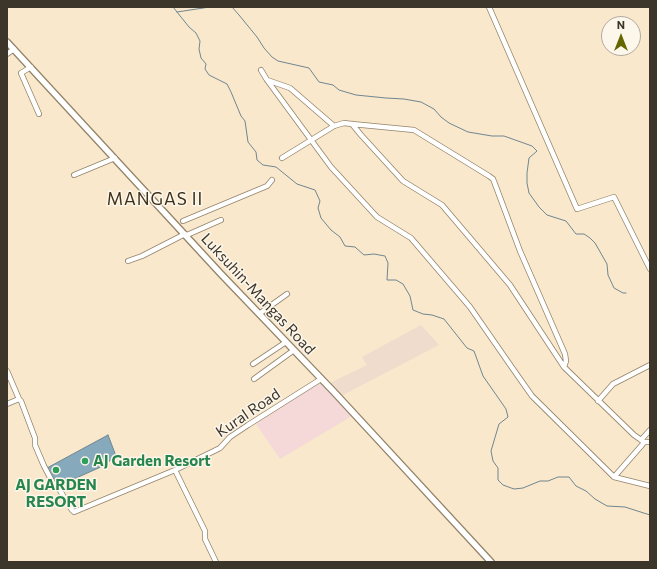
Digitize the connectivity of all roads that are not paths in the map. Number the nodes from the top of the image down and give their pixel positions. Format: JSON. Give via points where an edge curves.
{"nodes":[{"id":1,"x":489,"y":7,"type":"edge"},
{"id":2,"x":7,"y":42,"type":"edge"},
{"id":3,"x":14,"y":49,"type":"junction"},
{"id":4,"x":7,"y":54,"type":"edge"},
{"id":5,"x":31,"y":67,"type":"junction"},
{"id":6,"x":261,"y":70,"type":"dead end"},
{"id":7,"x":267,"y":80,"type":"junction"},
{"id":8,"x":39,"y":114,"type":"dead end"},
{"id":9,"x":352,"y":124,"type":"junction"},
{"id":10,"x":334,"y":126,"type":"junction"},
{"id":11,"x":311,"y":141,"type":"junction"},
{"id":12,"x":115,"y":158,"type":"junction"},
{"id":13,"x":282,"y":158,"type":"dead end"},
{"id":14,"x":74,"y":175,"type":"dead end"},
{"id":15,"x":272,"y":180,"type":"dead end"},
{"id":16,"x":221,"y":220,"type":"dead end"},
{"id":17,"x":180,"y":222,"type":"junction"},
{"id":18,"x":186,"y":235,"type":"junction"},
{"id":19,"x":128,"y":261,"type":"dead end"},
{"id":20,"x":650,"y":269,"type":"edge"},
{"id":21,"x":287,"y":294,"type":"dead end"},
{"id":22,"x":259,"y":314,"type":"junction"},
{"id":23,"x":286,"y":342,"type":"junction"},
{"id":24,"x":294,"y":350,"type":"junction"},
{"id":25,"x":253,"y":364,"type":"dead end"},
{"id":26,"x":650,"y":365,"type":"edge"},
{"id":27,"x":564,"y":367,"type":"junction"},
{"id":28,"x":7,"y":371,"type":"edge"},
{"id":29,"x":254,"y":379,"type":"dead end"},
{"id":30,"x":321,"y":379,"type":"junction"},
{"id":31,"x":18,"y":399,"type":"junction"},
{"id":32,"x":598,"y":401,"type":"junction"},
{"id":33,"x":7,"y":404,"type":"edge"},
{"id":34,"x":650,"y":430,"type":"edge"},
{"id":35,"x":642,"y":441,"type":"junction"},
{"id":36,"x":650,"y":442,"type":"edge"},
{"id":37,"x":175,"y":470,"type":"junction"},
{"id":38,"x":614,"y":477,"type":"junction"},
{"id":39,"x":650,"y":486,"type":"edge"},
{"id":40,"x":216,"y":562,"type":"edge"},
{"id":41,"x":491,"y":562,"type":"edge"}],
"edges":[{"from":1,"to":20,"type":"street","via":[[577,210],[614,197]]},
{"from":2,"to":3,"type":"main road","name":"Luksuhin-Mangas Road"},
{"from":3,"to":4,"type":"street"},
{"from":3,"to":5,"type":"main road","name":"Luksuhin-Mangas Road"},
{"from":5,"to":8,"type":"street","via":[[21,73]]},
{"from":5,"to":12,"type":"main road","name":"Luksuhin-Mangas Road"},
{"from":6,"to":7,"type":"street"},
{"from":7,"to":10,"type":"street","via":[[290,88]]},
{"from":7,"to":11,"type":"street"},
{"from":9,"to":10,"type":"street"},
{"from":9,"to":27,"type":"street","via":[[399,178],[442,205],[510,285]]},
{"from":9,"to":27,"type":"street","via":[[414,130],[493,179],[520,251],[565,354]]},
{"from":10,"to":11,"type":"street"},
{"from":11,"to":13,"type":"street"},
{"from":11,"to":38,"type":"street","via":[[377,217],[404,232],[414,241],[477,316],[532,396]]},
{"from":12,"to":14,"type":"street"},
{"from":12,"to":17,"type":"main road","name":"Luksuhin-Mangas Road"},
{"from":15,"to":17,"type":"street","via":[[267,186]]},
{"from":16,"to":18,"type":"street"},
{"from":17,"to":18,"type":"main road","name":"Luksuhin-Mangas Road"},
{"from":18,"to":19,"type":"street"},
{"from":18,"to":22,"type":"main road","name":"Luksuhin-Mangas Road"},
{"from":21,"to":22,"type":"street"},
{"from":22,"to":23,"type":"main road","name":"Luksuhin-Mangas Road"},
{"from":23,"to":24,"type":"main road","name":"Luksuhin-Mangas Road"},
{"from":23,"to":25,"type":"street"},
{"from":24,"to":29,"type":"street"},
{"from":24,"to":30,"type":"main road","name":"Luksuhin-Mangas Road"},
{"from":26,"to":32,"type":"street","via":[[613,384]]},
{"from":27,"to":32,"type":"street"},
{"from":28,"to":31,"type":"street"},
{"from":30,"to":37,"type":"street","name":"Kural Road","via":[[236,433],[220,448]]},
{"from":30,"to":41,"type":"main road","name":"Luksuhin-Mangas Road"},
{"from":31,"to":33,"type":"street"},
{"from":31,"to":37,"type":"street","name":"Kural Road","via":[[44,466],[54,485],[74,512]]},
{"from":32,"to":35,"type":"street"},
{"from":34,"to":35,"type":"street"},
{"from":35,"to":36,"type":"street"},
{"from":35,"to":38,"type":"street","via":[[642,445]]},
{"from":37,"to":40,"type":"street","via":[[205,531],[205,539]]},
{"from":38,"to":39,"type":"street"}]}
